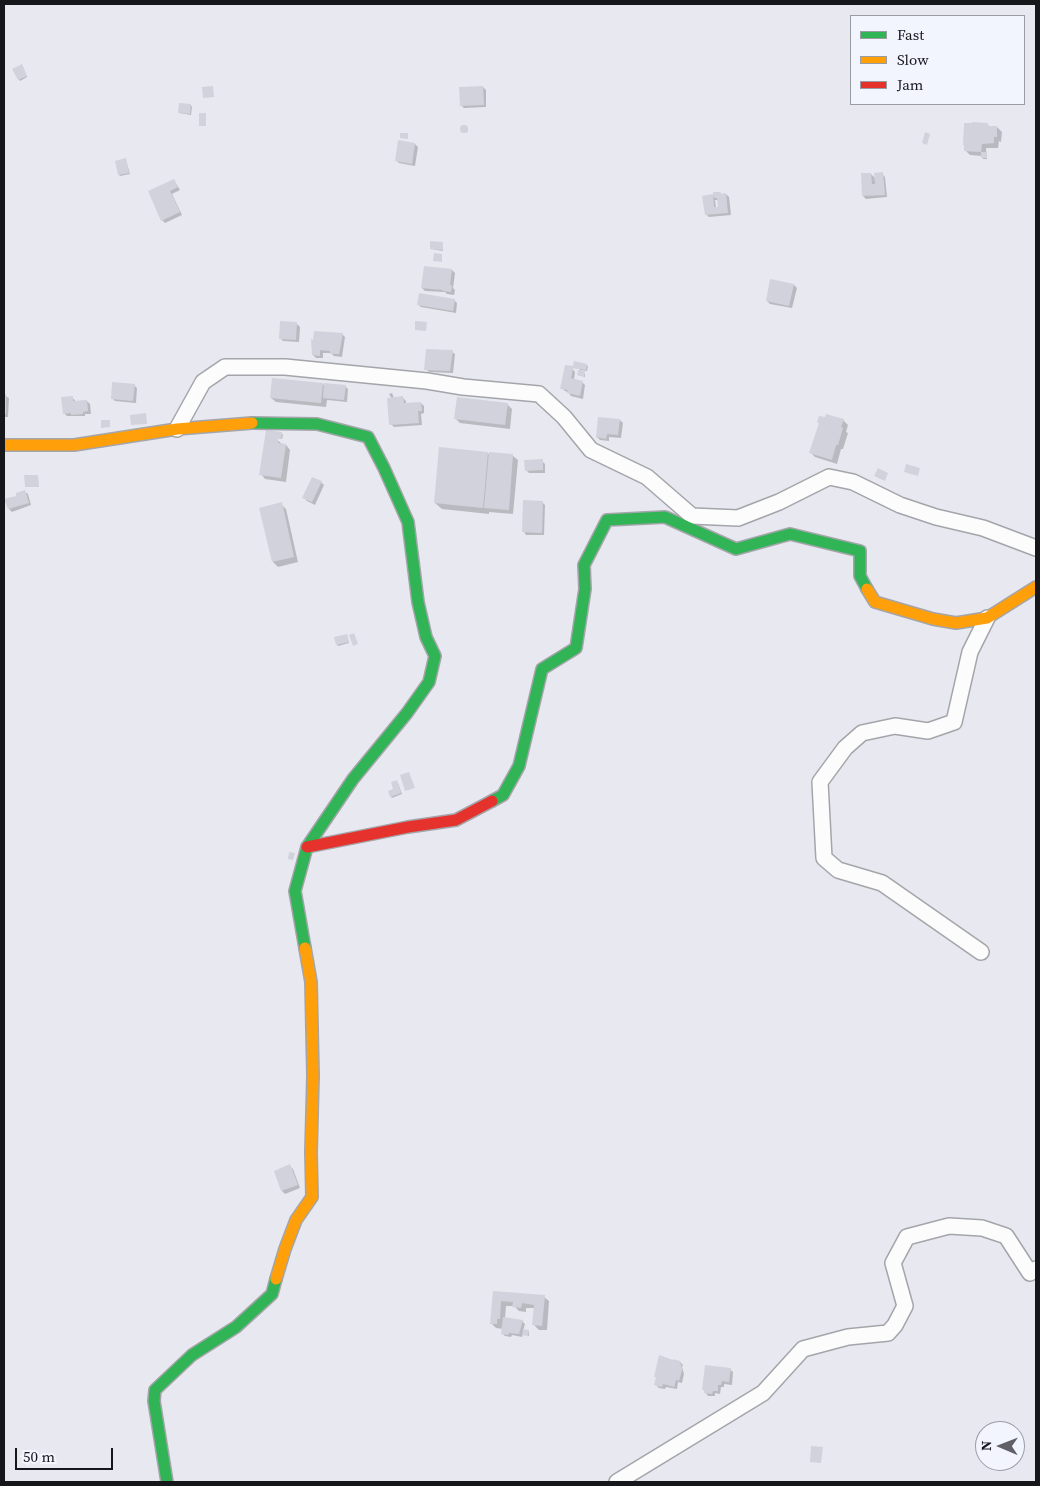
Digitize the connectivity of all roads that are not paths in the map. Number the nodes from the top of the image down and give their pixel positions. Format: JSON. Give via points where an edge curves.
{"nodes":[{"id":1,"x":177,"y":429,"type":"junction"},
{"id":2,"x":4,"y":445,"type":"edge"},
{"id":3,"x":1036,"y":548,"type":"edge"},
{"id":4,"x":1036,"y":587,"type":"edge"},
{"id":5,"x":986,"y":618,"type":"junction"},
{"id":6,"x":307,"y":847,"type":"junction"},
{"id":7,"x":981,"y":952,"type":"dead end"},
{"id":8,"x":1036,"y":1269,"type":"edge"},
{"id":9,"x":167,"y":1482,"type":"edge"},
{"id":10,"x":617,"y":1482,"type":"edge"}],
"edges":[{"from":1,"to":2,"type":"street","via":[[74,445]]},
{"from":1,"to":3,"type":"street","via":[[203,382],[225,367],[285,367],[538,394],[564,417],[591,450],[647,477],[692,516],[738,518],[829,477],[853,482],[936,518],[983,528]]},
{"from":1,"to":6,"type":"street","via":[[253,423],[317,424],[368,437],[408,522],[418,602],[426,637],[435,656],[428,682],[353,779]]},
{"from":4,"to":5,"type":"street"},
{"from":5,"to":6,"type":"street","via":[[956,623],[875,602],[860,576],[860,551],[790,534],[736,549],[665,517],[608,520],[584,565],[585,589],[576,648],[542,669],[520,766],[503,795],[456,820]]},
{"from":5,"to":7,"type":"street","via":[[970,652],[954,722],[928,731],[895,726],[862,733],[845,748],[820,782],[824,858],[838,870],[882,883]]},
{"from":6,"to":9,"type":"street","via":[[295,891],[312,982],[312,1197],[296,1220],[272,1294],[236,1327],[192,1356],[156,1390],[154,1401]]},
{"from":8,"to":10,"type":"street","via":[[1030,1273],[1006,1236],[982,1228],[949,1226],[907,1237],[893,1263],[905,1306],[896,1325],[888,1333],[848,1337],[803,1349],[763,1393]]}]}
